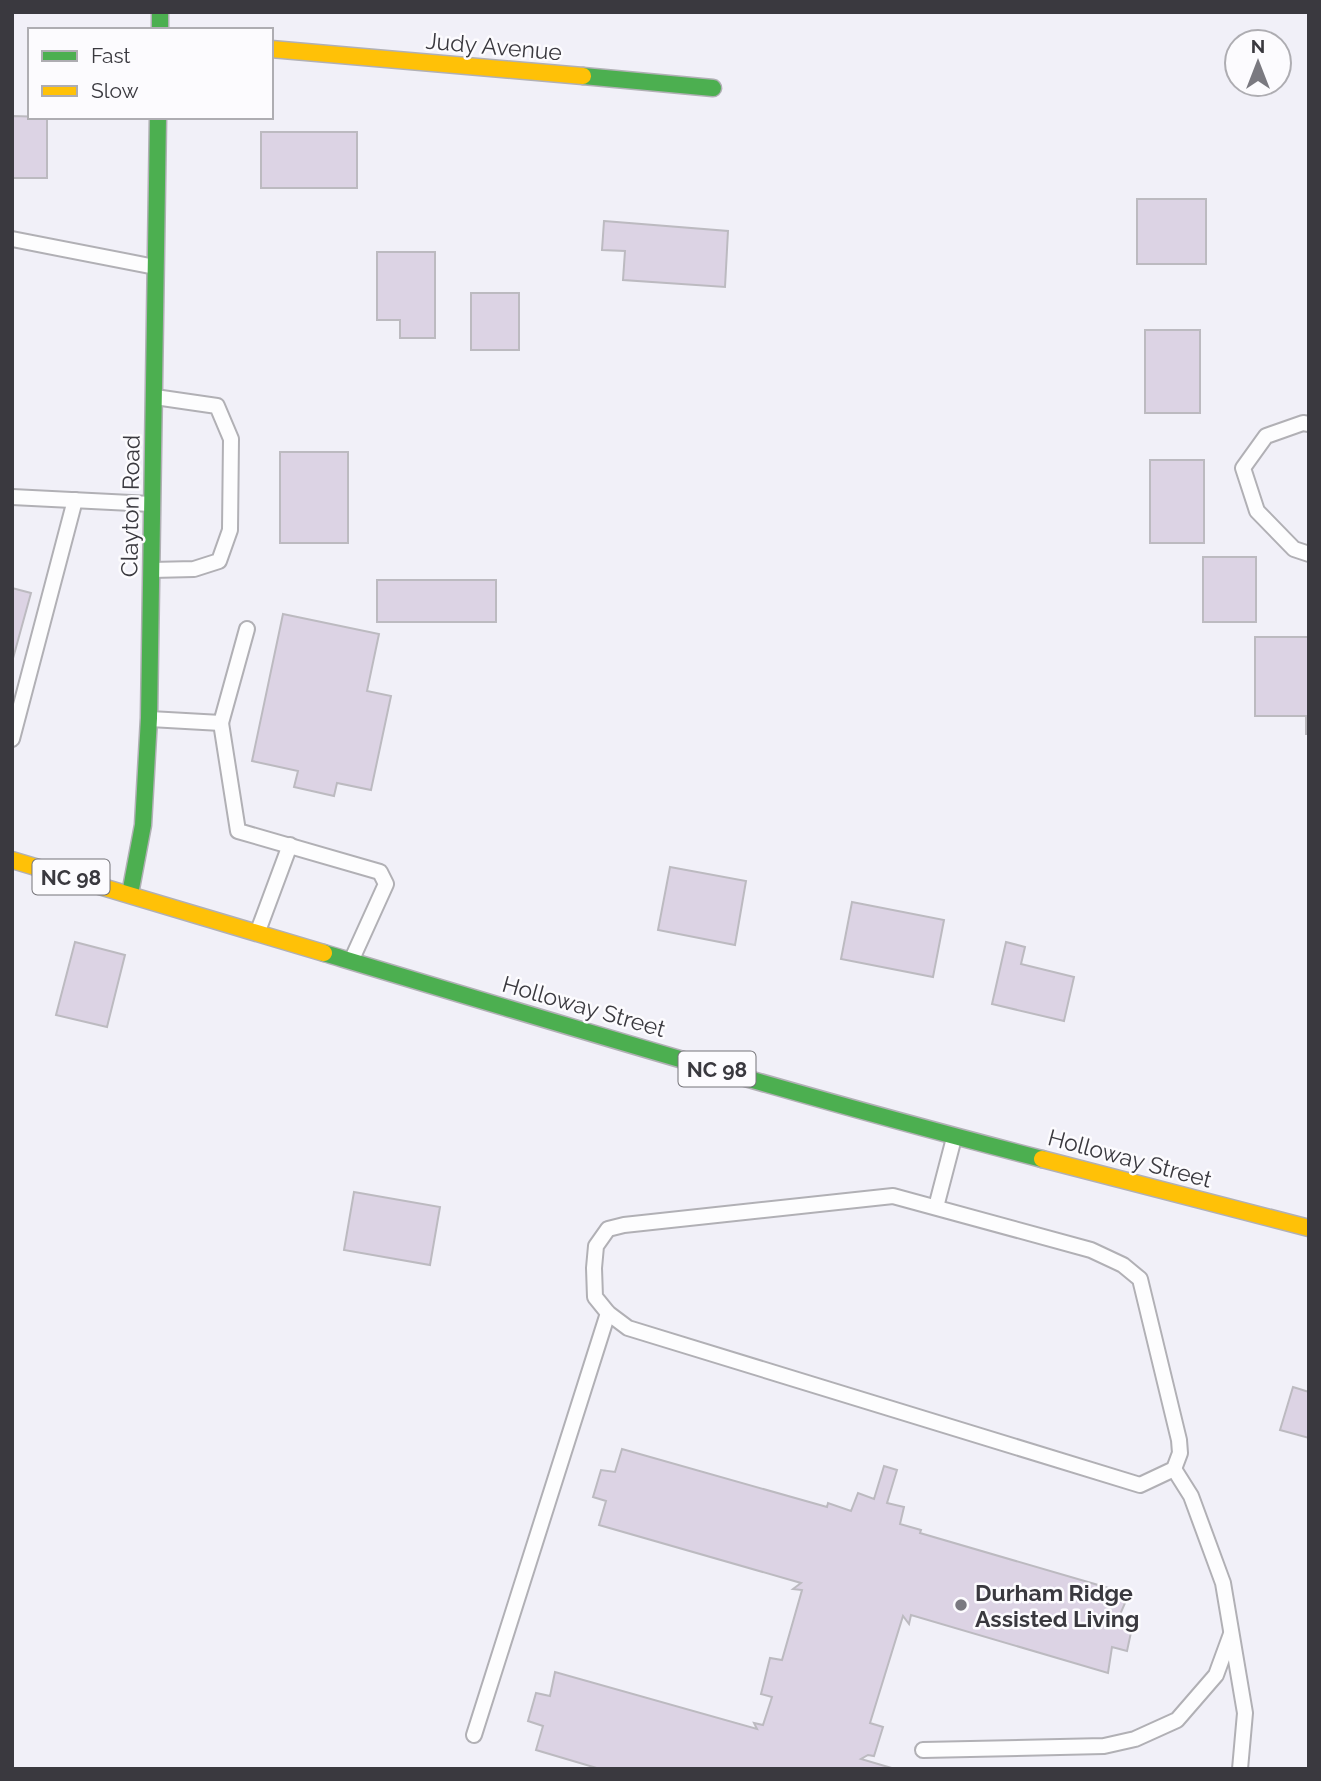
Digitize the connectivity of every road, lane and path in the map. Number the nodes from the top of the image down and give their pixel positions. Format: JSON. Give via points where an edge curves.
{"nodes":[{"id":1,"x":273,"y":49,"type":"edge"},
{"id":2,"x":713,"y":89,"type":"dead end"},
{"id":3,"x":158,"y":119,"type":"edge"},
{"id":4,"x":12,"y":239,"type":"edge"},
{"id":5,"x":156,"y":268,"type":"junction"},
{"id":6,"x":154,"y":397,"type":"junction"},
{"id":7,"x":1309,"y":424,"type":"edge"},
{"id":8,"x":12,"y":497,"type":"edge"},
{"id":9,"x":75,"y":500,"type":"junction"},
{"id":10,"x":153,"y":504,"type":"junction"},
{"id":11,"x":1309,"y":554,"type":"edge"},
{"id":12,"x":152,"y":570,"type":"junction"},
{"id":13,"x":247,"y":629,"type":"dead end"},
{"id":14,"x":149,"y":718,"type":"junction"},
{"id":15,"x":221,"y":723,"type":"junction"},
{"id":16,"x":12,"y":739,"type":"edge"},
{"id":17,"x":290,"y":845,"type":"junction"},
{"id":18,"x":12,"y":860,"type":"edge"},
{"id":19,"x":130,"y":894,"type":"junction"},
{"id":20,"x":257,"y":932,"type":"junction"},
{"id":21,"x":351,"y":961,"type":"junction"},
{"id":22,"x":955,"y":1137,"type":"junction"},
{"id":23,"x":936,"y":1207,"type":"junction"},
{"id":24,"x":1309,"y":1228,"type":"edge"},
{"id":25,"x":608,"y":1313,"type":"junction"},
{"id":26,"x":1174,"y":1469,"type":"junction"},
{"id":27,"x":1231,"y":1634,"type":"junction"},
{"id":28,"x":474,"y":1735,"type":"dead end"},
{"id":29,"x":923,"y":1750,"type":"dead end"},
{"id":30,"x":1240,"y":1769,"type":"edge"}],
"edges":[{"from":1,"to":2,"type":"main road","name":"Judy Avenue"},
{"from":3,"to":5,"type":"main road","name":"Clayton Road"},
{"from":4,"to":5,"type":"lane"},
{"from":5,"to":6,"type":"main road","name":"Clayton Road"},
{"from":6,"to":10,"type":"main road","name":"Clayton Road"},
{"from":6,"to":12,"type":"lane","via":[[217,406],[231,439],[230,530],[219,561],[194,569]]},
{"from":7,"to":11,"type":"lane","via":[[1266,436],[1243,468],[1257,511],[1294,549]]},
{"from":8,"to":9,"type":"lane"},
{"from":9,"to":10,"type":"lane"},
{"from":9,"to":16,"type":"lane"},
{"from":10,"to":12,"type":"main road","name":"Clayton Road"},
{"from":12,"to":14,"type":"main road","name":"Clayton Road"},
{"from":13,"to":15,"type":"lane"},
{"from":14,"to":15,"type":"lane"},
{"from":14,"to":19,"type":"main road","name":"Clayton Road","via":[[143,825]]},
{"from":15,"to":17,"type":"lane","via":[[238,831]]},
{"from":17,"to":20,"type":"lane"},
{"from":17,"to":21,"type":"lane","via":[[380,872],[386,884]]},
{"from":18,"to":19,"type":"main road","name":"Holloway Street","number":"NC 98"},
{"from":19,"to":20,"type":"main road","name":"Holloway Street","number":"NC 98"},
{"from":20,"to":21,"type":"main road","name":"Holloway Street","number":"NC 98"},
{"from":21,"to":22,"type":"main road","name":"Holloway Street","number":"NC 98"},
{"from":22,"to":23,"type":"lane"},
{"from":22,"to":24,"type":"main road","name":"Holloway Street","number":"NC 98"},
{"from":23,"to":25,"type":"lane","via":[[892,1196],[608,1229],[596,1246],[594,1268],[595,1297]]},
{"from":23,"to":26,"type":"lane","via":[[1091,1250],[1140,1279],[1179,1440]]},
{"from":25,"to":26,"type":"lane","via":[[628,1328],[1140,1485]]},
{"from":25,"to":28,"type":"lane"},
{"from":26,"to":27,"type":"lane","via":[[1191,1496],[1223,1583]]},
{"from":27,"to":29,"type":"lane","via":[[1216,1675],[1177,1720],[1135,1739],[1104,1746]]},
{"from":27,"to":30,"type":"lane","via":[[1245,1713]]}]}
